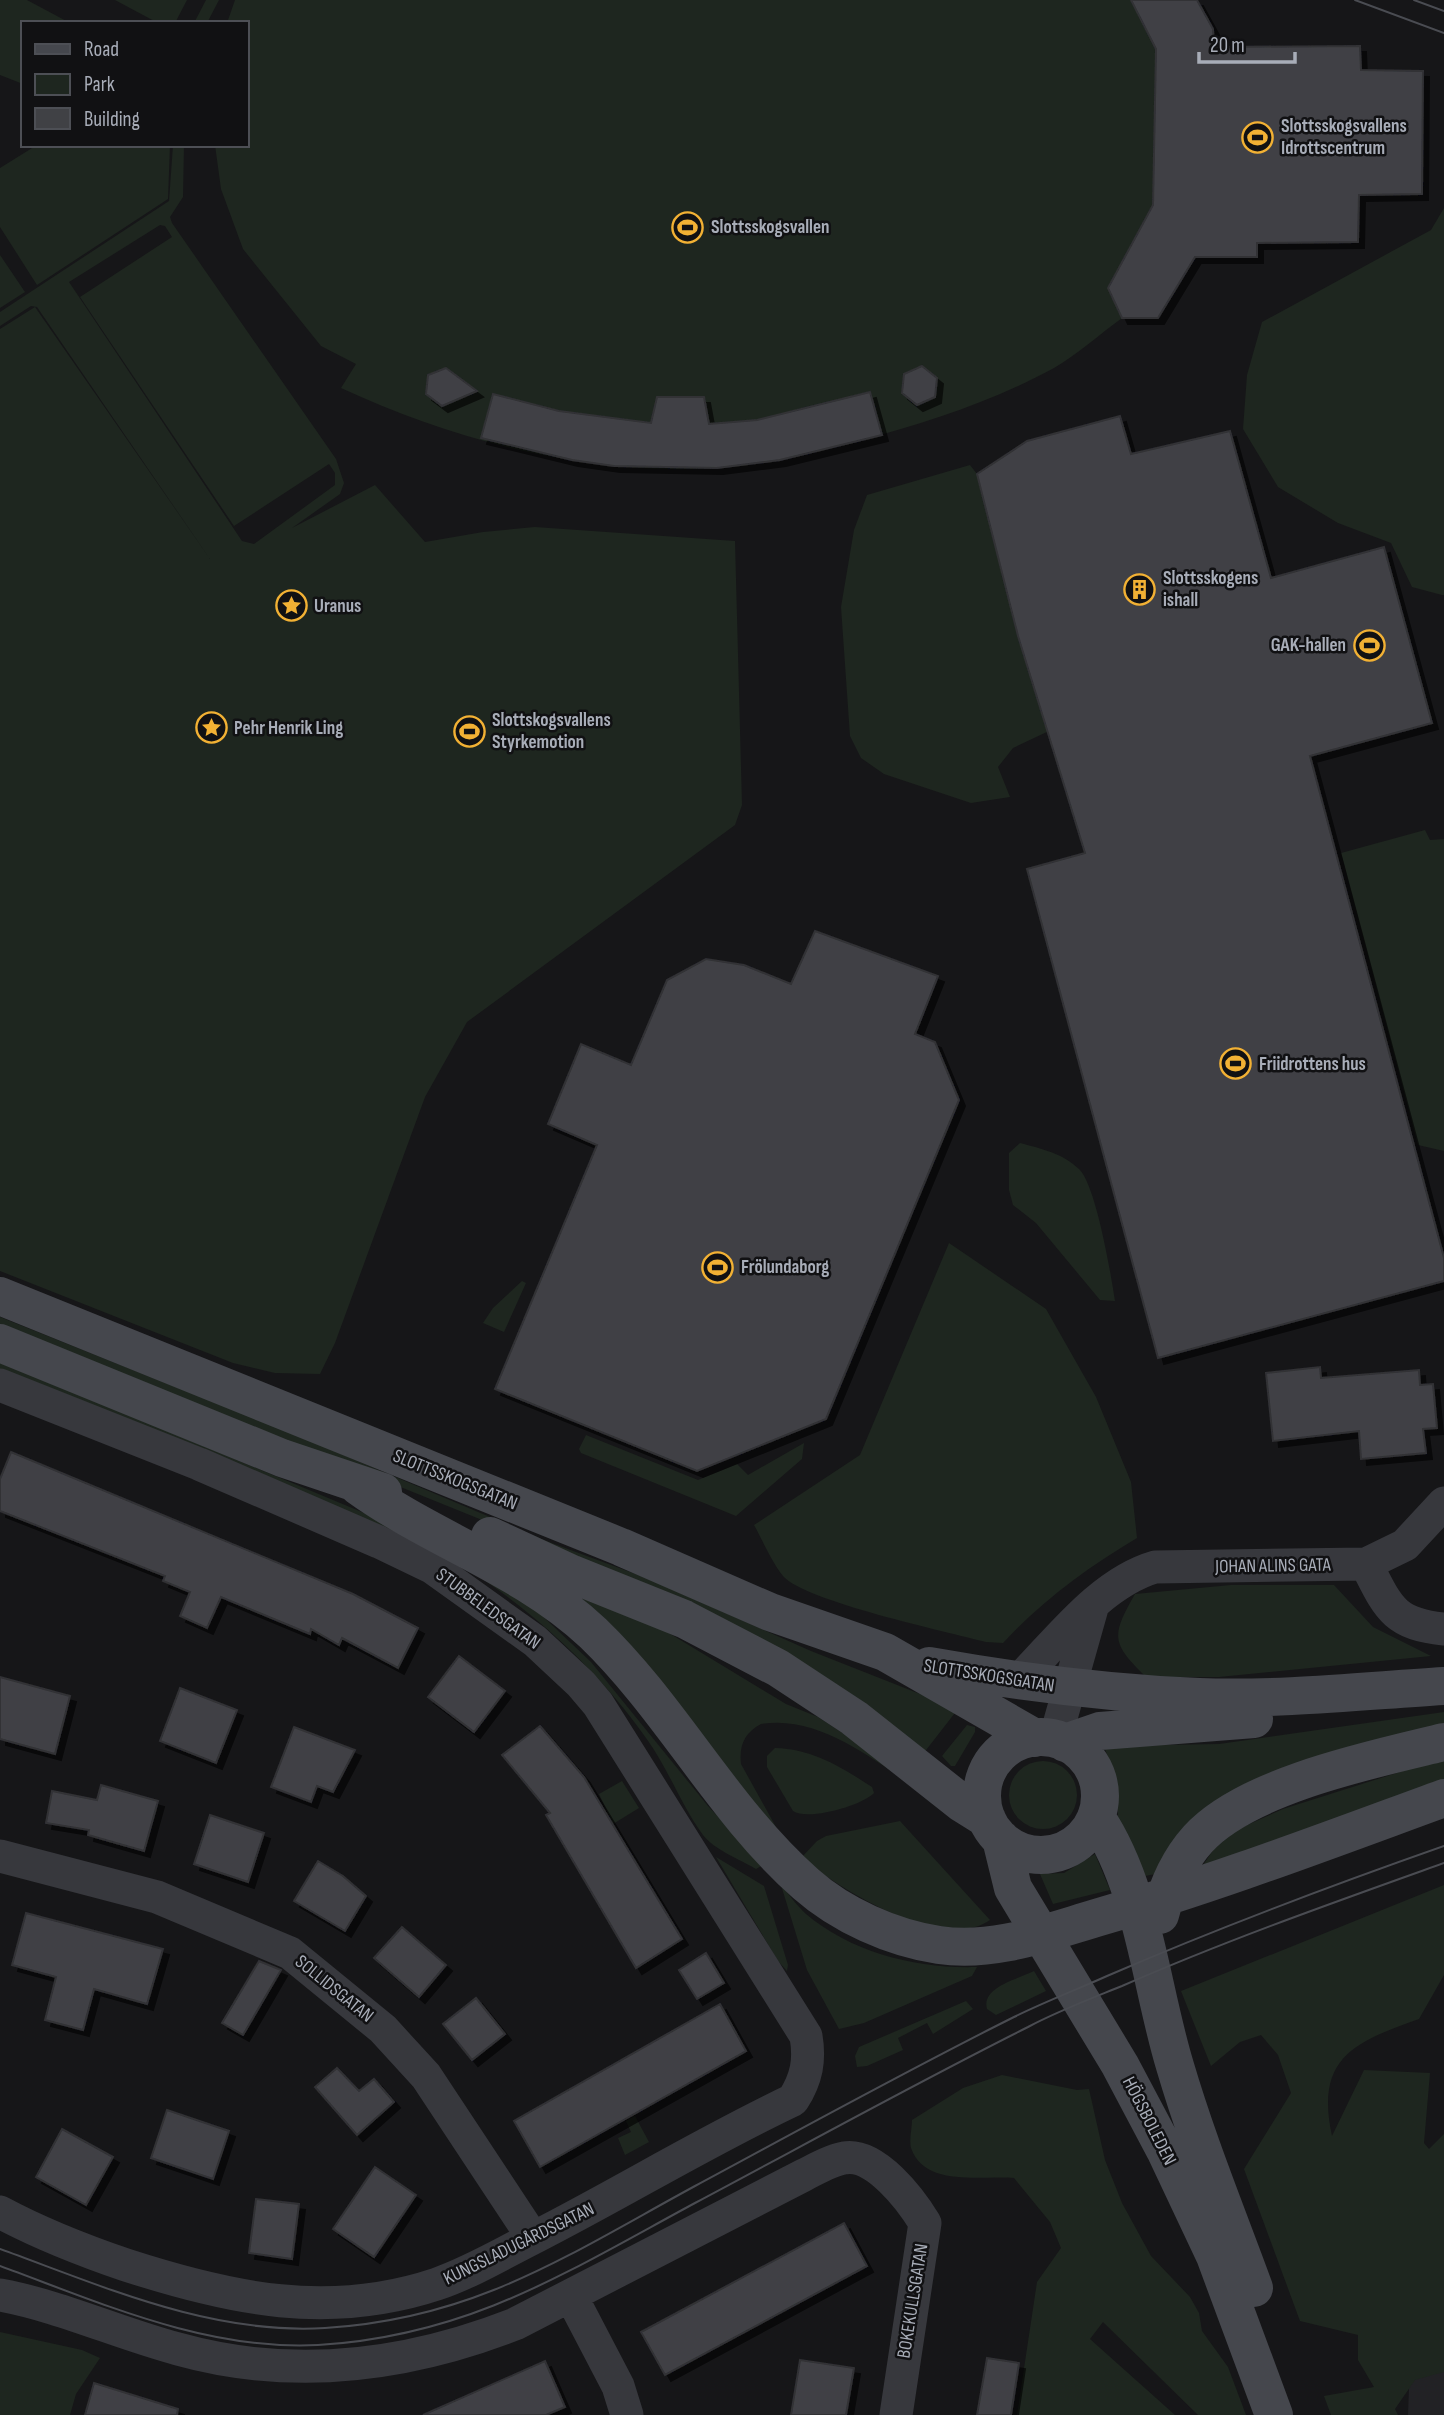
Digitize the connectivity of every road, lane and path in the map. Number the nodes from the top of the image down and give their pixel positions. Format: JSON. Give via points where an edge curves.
{"nodes":[{"id":1,"x":0,"y":1296,"type":"edge"},
{"id":2,"x":0,"y":1343,"type":"edge"},
{"id":3,"x":0,"y":1385,"type":"edge"},
{"id":4,"x":358,"y":1486,"type":"junction"},
{"id":5,"x":1444,"y":1503,"type":"edge"},
{"id":6,"x":1366,"y":1564,"type":"junction"},
{"id":7,"x":1092,"y":1608,"type":"junction"},
{"id":8,"x":1444,"y":1629,"type":"edge"},
{"id":9,"x":910,"y":1663,"type":"junction"},
{"id":10,"x":1018,"y":1681,"type":"junction"},
{"id":11,"x":1444,"y":1686,"type":"edge"},
{"id":12,"x":1068,"y":1688,"type":"junction"},
{"id":13,"x":1444,"y":1700,"type":"edge"},
{"id":14,"x":1052,"y":1740,"type":"junction"},
{"id":15,"x":1444,"y":1741,"type":"edge"},
{"id":16,"x":1444,"y":1798,"type":"edge"},
{"id":17,"x":1096,"y":1817,"type":"junction"},
{"id":18,"x":994,"y":1829,"type":"junction"},
{"id":19,"x":0,"y":1856,"type":"edge"},
{"id":20,"x":1158,"y":2007,"type":"junction"},
{"id":21,"x":806,"y":2036,"type":"joint"},
{"id":22,"x":0,"y":2211,"type":"edge"},
{"id":23,"x":533,"y":2238,"type":"junction"},
{"id":24,"x":0,"y":2295,"type":"edge"},
{"id":25,"x":571,"y":2296,"type":"junction"},
{"id":26,"x":627,"y":2415,"type":"edge"},
{"id":27,"x":896,"y":2415,"type":"edge"},
{"id":28,"x":1274,"y":2415,"type":"edge"},
{"id":29,"x":1301,"y":2415,"type":"edge"}],
"edges":[{"from":1,"to":9,"type":"main road","name":"SLOTTSSKOGSGATAN","via":[[621,1547],[770,1612]]},
{"from":2,"to":4,"type":"main road","name":"SLOTTSSKOGSGATAN"},
{"from":3,"to":21,"type":"street","name":"STUBBELEDSGATAN","via":[[379,1542],[433,1568],[535,1641],[598,1704]]},
{"from":4,"to":16,"type":"main road","name":"SLOTTSSKOGSGATAN","via":[[392,1511],[507,1570],[594,1634],[780,1860],[834,1905],[897,1935],[940,1946],[1018,1941],[1188,1891]]},
{"from":4,"to":18,"type":"main road","name":"SLOTTSSKOGSGATAN","via":[[400,1496],[744,1649],[854,1718]]},
{"from":5,"to":6,"type":"street","name":"JOHAN ALINS GATA","via":[[1405,1545]]},
{"from":6,"to":7,"type":"street","name":"JOHAN ALINS GATA","via":[[1155,1567],[1138,1573]]},
{"from":6,"to":8,"type":"street","via":[[1400,1617],[1416,1626]]},
{"from":7,"to":10,"type":"street","name":"JOHAN ALINS GATA","via":[[1072,1621]]},
{"from":7,"to":12,"type":"street"},
{"from":9,"to":10,"type":"main road","name":"SLOTTSSKOGSGATAN"},
{"from":9,"to":14,"type":"main road","name":"SLOTTSSKOGSGATAN"},
{"from":10,"to":12,"type":"main road","name":"SLOTTSSKOGSGATAN"},
{"from":11,"to":12,"type":"main road","via":[[1201,1697]]},
{"from":12,"to":14,"type":"street"},
{"from":13,"to":14,"type":"main road","name":"HÖGSBOLEDEN","via":[[1100,1731]]},
{"from":14,"to":17,"type":"main road","via":[[1083,1755],[1096,1774],[1100,1795]]},
{"from":14,"to":18,"type":"main road","name":"HÖGSBOLEDEN","via":[[1014,1744],[992,1763],[983,1790]]},
{"from":15,"to":20,"type":"main road","name":"HÖGSBOLEDEN","via":[[1256,1799],[1198,1838],[1171,1881],[1157,1935]]},
{"from":17,"to":18,"type":"main road","via":[[1076,1843],[1051,1854],[1024,1852]]},
{"from":17,"to":20,"type":"main road","name":"HÖGSBOLEDEN","via":[[1114,1843],[1129,1883]]},
{"from":18,"to":28,"type":"main road","name":"HÖGSBOLEDEN","via":[[1013,1888],[1120,2064],[1165,2150],[1214,2256]]},
{"from":19,"to":23,"type":"street","name":"SOLLIDSGATAN","via":[[157,1897],[290,1953],[383,2029],[426,2076]]},
{"from":20,"to":29,"type":"main road","name":"HÖGSBOLEDEN","via":[[1198,2136]]},
{"from":21,"to":23,"type":"street","name":"KUNGSLADUGÅRDSGATAN","via":[[807,2072],[793,2100]]},
{"from":22,"to":23,"type":"street","name":"KUNGSLADUGÅRDSGATAN","via":[[84,2252],[168,2279],[235,2296],[292,2303],[361,2299],[435,2284]]},
{"from":24,"to":25,"type":"street","via":[[208,2357],[324,2368],[388,2362],[468,2342]]},
{"from":25,"to":26,"type":"street","via":[[618,2386]]},
{"from":25,"to":27,"type":"street","name":"BOKEKULLSGATAN","via":[[833,2162],[853,2157],[882,2172],[925,2223]]}]}
